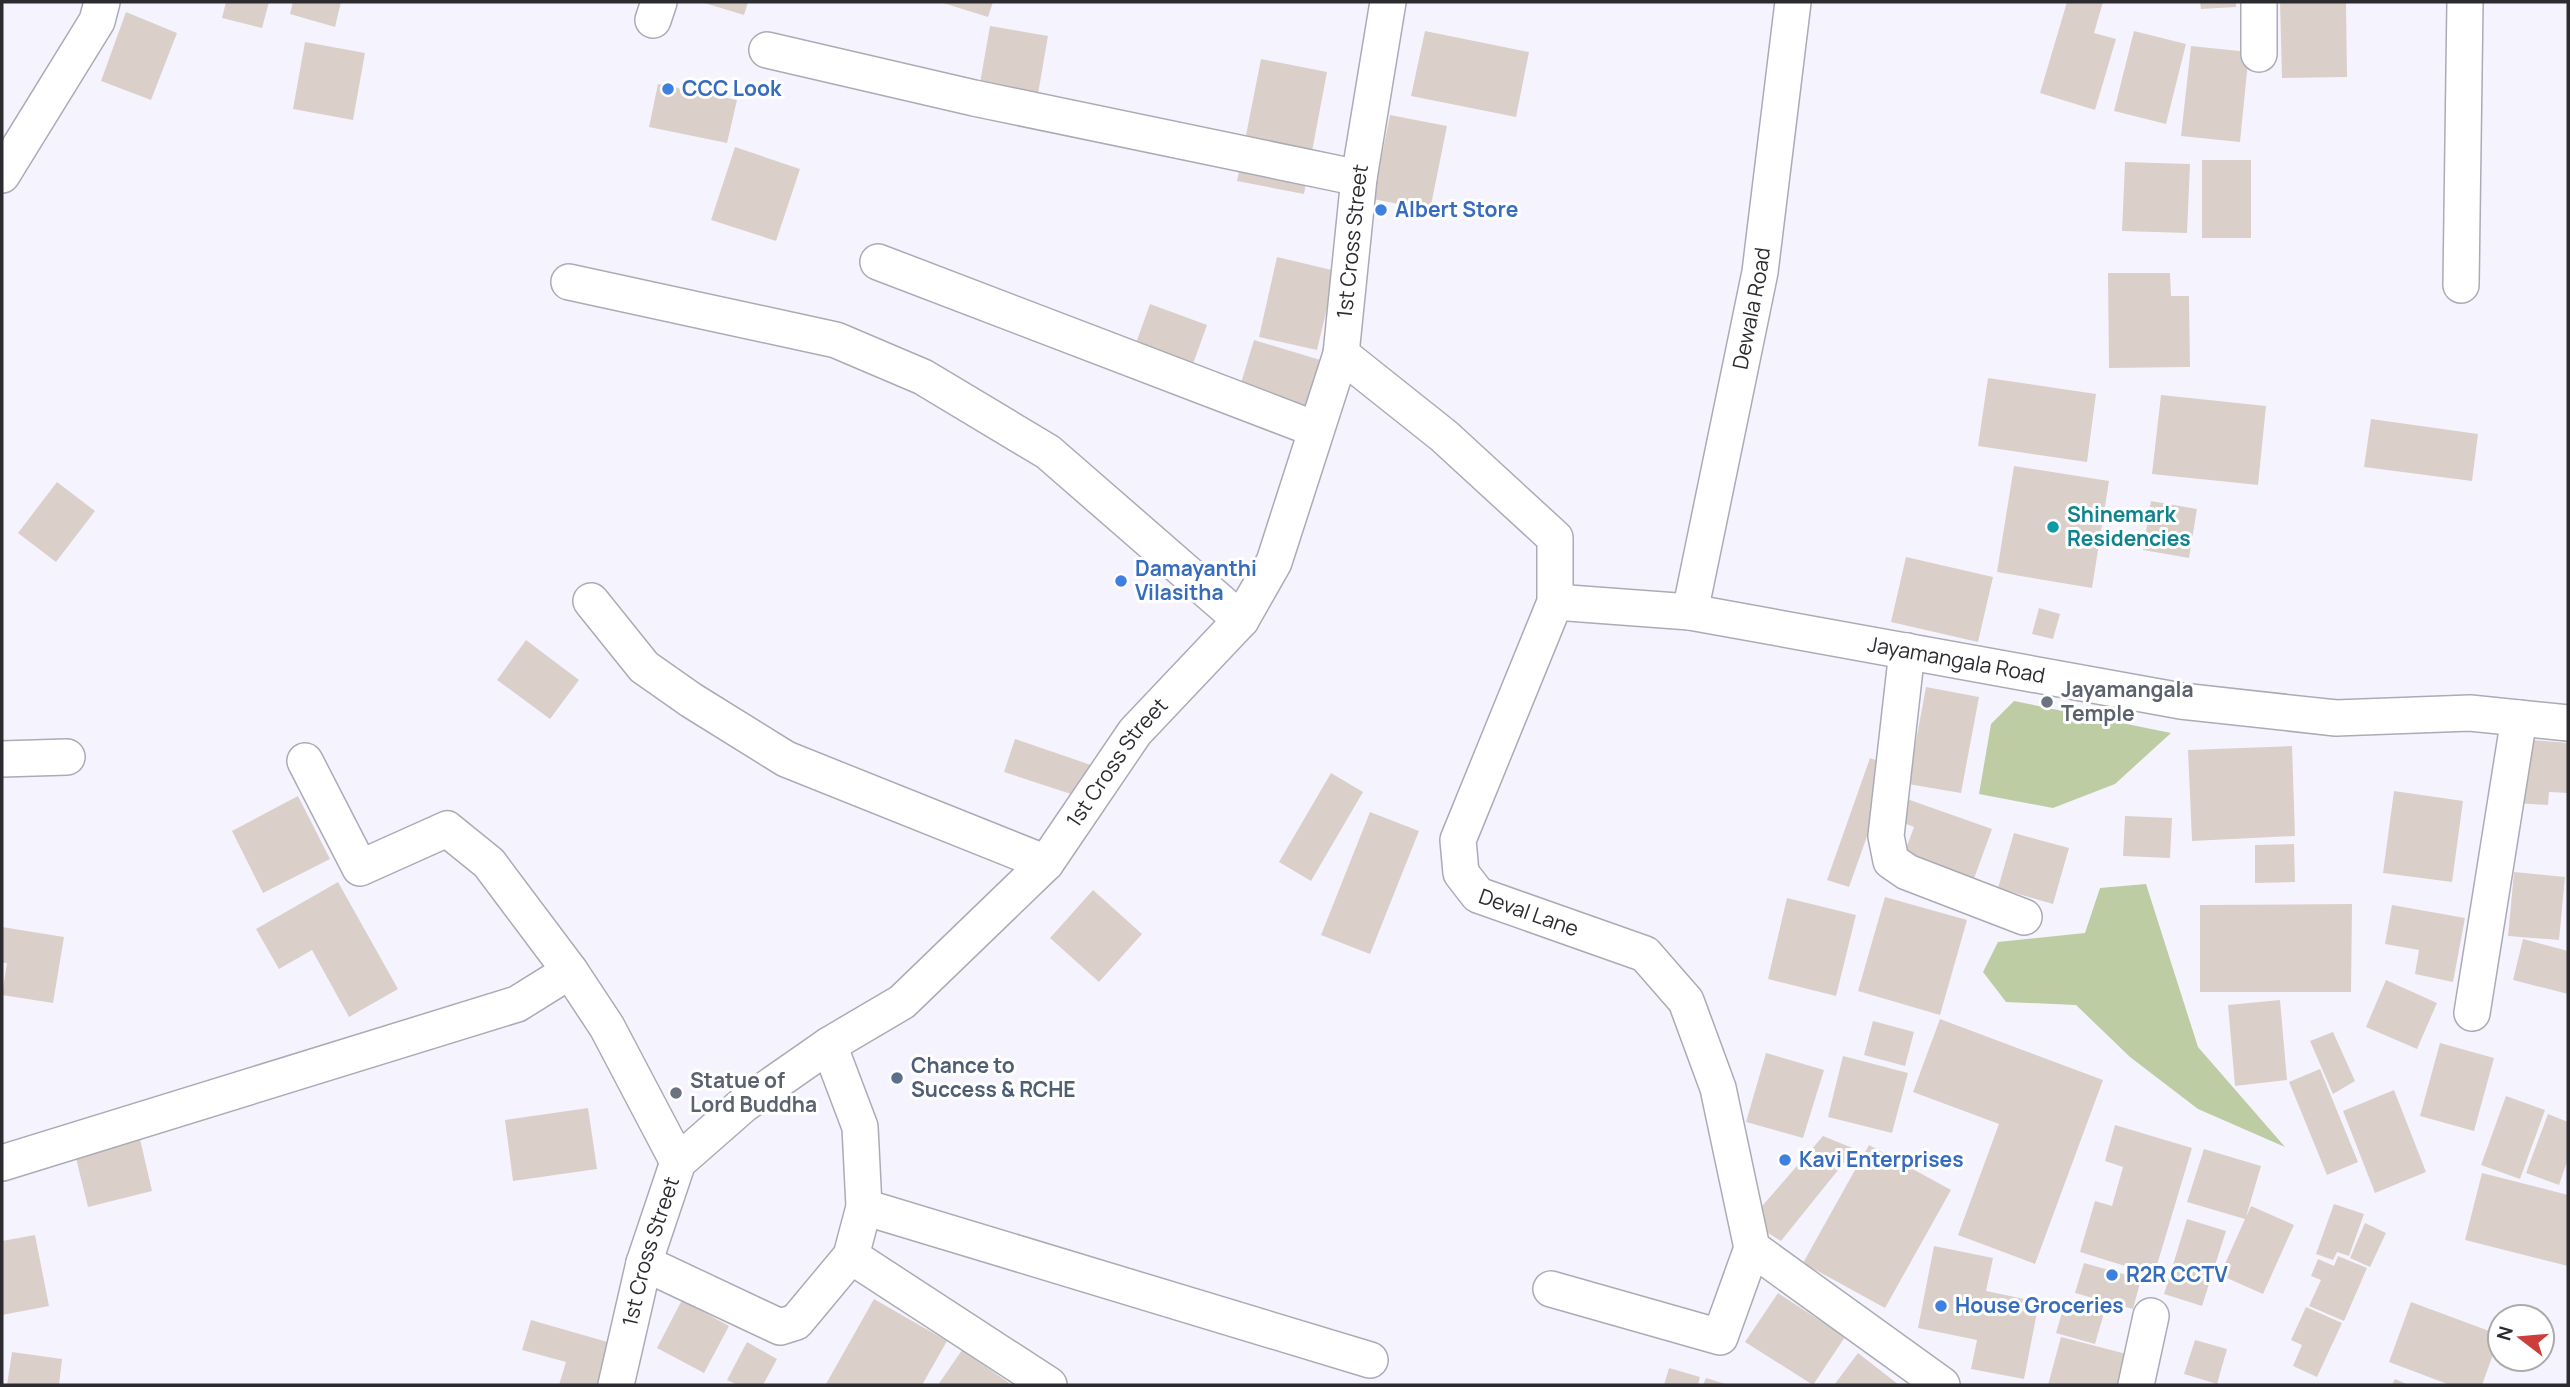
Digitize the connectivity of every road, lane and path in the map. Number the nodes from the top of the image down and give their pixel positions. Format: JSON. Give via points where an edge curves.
{"nodes":[{"id":1,"x":102,"y":2,"type":"edge"},
{"id":2,"x":1388,"y":2,"type":"edge"},
{"id":3,"x":1793,"y":2,"type":"edge"},
{"id":4,"x":2259,"y":2,"type":"edge"},
{"id":5,"x":2465,"y":2,"type":"edge"},
{"id":6,"x":767,"y":50,"type":"dead end"},
{"id":7,"x":2259,"y":54,"type":"dead end"},
{"id":8,"x":2,"y":175,"type":"edge"},
{"id":9,"x":1359,"y":178,"type":"junction"},
{"id":10,"x":878,"y":261,"type":"dead end"},
{"id":11,"x":569,"y":282,"type":"dead end"},
{"id":12,"x":2461,"y":285,"type":"dead end"},
{"id":13,"x":1340,"y":354,"type":"junction"},
{"id":14,"x":1315,"y":429,"type":"junction"},
{"id":15,"x":591,"y":601,"type":"dead end"},
{"id":16,"x":1555,"y":602,"type":"junction"},
{"id":17,"x":1690,"y":612,"type":"junction"},
{"id":18,"x":1241,"y":620,"type":"junction"},
{"id":19,"x":1907,"y":651,"type":"junction"},
{"id":20,"x":2519,"y":718,"type":"junction"},
{"id":21,"x":2568,"y":723,"type":"edge"},
{"id":22,"x":67,"y":757,"type":"dead end"},
{"id":23,"x":2,"y":759,"type":"edge"},
{"id":24,"x":305,"y":761,"type":"dead end"},
{"id":25,"x":1046,"y":863,"type":"junction"},
{"id":26,"x":2024,"y":917,"type":"dead end"},
{"id":27,"x":570,"y":971,"type":"junction"},
{"id":28,"x":2472,"y":1013,"type":"dead end"},
{"id":29,"x":829,"y":1045,"type":"junction"},
{"id":30,"x":678,"y":1162,"type":"junction"},
{"id":31,"x":2,"y":1163,"type":"edge"},
{"id":32,"x":864,"y":1207,"type":"junction"},
{"id":33,"x":1752,"y":1248,"type":"junction"},
{"id":34,"x":850,"y":1256,"type":"junction"},
{"id":35,"x":644,"y":1263,"type":"junction"},
{"id":36,"x":1551,"y":1289,"type":"dead end"},
{"id":37,"x":2151,"y":1316,"type":"dead end"},
{"id":38,"x":1370,"y":1360,"type":"dead end"},
{"id":39,"x":616,"y":1385,"type":"edge"},
{"id":40,"x":1049,"y":1385,"type":"edge"},
{"id":41,"x":1942,"y":1385,"type":"edge"},
{"id":42,"x":2136,"y":1385,"type":"edge"}],
"edges":[{"from":1,"to":8,"type":"street","via":[[97,20]]},
{"from":2,"to":9,"type":"street","name":"1st Cross Street"},
{"from":3,"to":17,"type":"street","name":"Dewala Road","via":[[1760,272]]},
{"from":4,"to":7,"type":"street"},
{"from":5,"to":12,"type":"street"},
{"from":6,"to":9,"type":"street"},
{"from":9,"to":13,"type":"street","name":"1st Cross Street"},
{"from":10,"to":14,"type":"street"},
{"from":11,"to":18,"type":"street","via":[[836,340],[923,377],[1048,452]]},
{"from":13,"to":14,"type":"street","name":"1st Cross Street"},
{"from":13,"to":16,"type":"street","name":"Deval Lane","via":[[1444,436],[1555,538]]},
{"from":14,"to":18,"type":"street","name":"1st Cross Street","via":[[1274,562]]},
{"from":15,"to":25,"type":"street","via":[[644,667],[786,759]]},
{"from":16,"to":17,"type":"street","name":"Jayamangala Road"},
{"from":16,"to":33,"type":"street","name":"Deval Lane","via":[[1458,840],[1461,873],[1478,895],[1645,954],[1686,1001],[1718,1088]]},
{"from":17,"to":19,"type":"street","name":"Jayamangala Road"},
{"from":18,"to":25,"type":"street","name":"1st Cross Street","via":[[1135,732]]},
{"from":19,"to":20,"type":"street","name":"Jayamangala Road","via":[[2181,701],[2336,718],[2470,713]]},
{"from":19,"to":26,"type":"street","via":[[1886,836],[1891,861],[1907,872]]},
{"from":20,"to":21,"type":"street","name":"Jayamangala Road"},
{"from":20,"to":28,"type":"street"},
{"from":22,"to":23,"type":"street"},
{"from":24,"to":27,"type":"street","via":[[360,868],[447,829],[489,863]]},
{"from":25,"to":29,"type":"street","name":"1st Cross Street","via":[[902,1002]]},
{"from":27,"to":30,"type":"street","via":[[607,1027]]},
{"from":27,"to":31,"type":"street","via":[[517,1004]]},
{"from":29,"to":30,"type":"street","name":"1st Cross Street","via":[[743,1105]]},
{"from":29,"to":32,"type":"street","via":[[860,1127]]},
{"from":30,"to":35,"type":"street","name":"1st Cross Street"},
{"from":32,"to":34,"type":"street"},
{"from":32,"to":38,"type":"street"},
{"from":33,"to":36,"type":"street","via":[[1720,1337]]},
{"from":33,"to":41,"type":"street"},
{"from":34,"to":35,"type":"street","via":[[796,1322],[780,1327]]},
{"from":34,"to":40,"type":"street"},
{"from":35,"to":39,"type":"street","name":"1st Cross Street"},
{"from":37,"to":42,"type":"street"}]}
